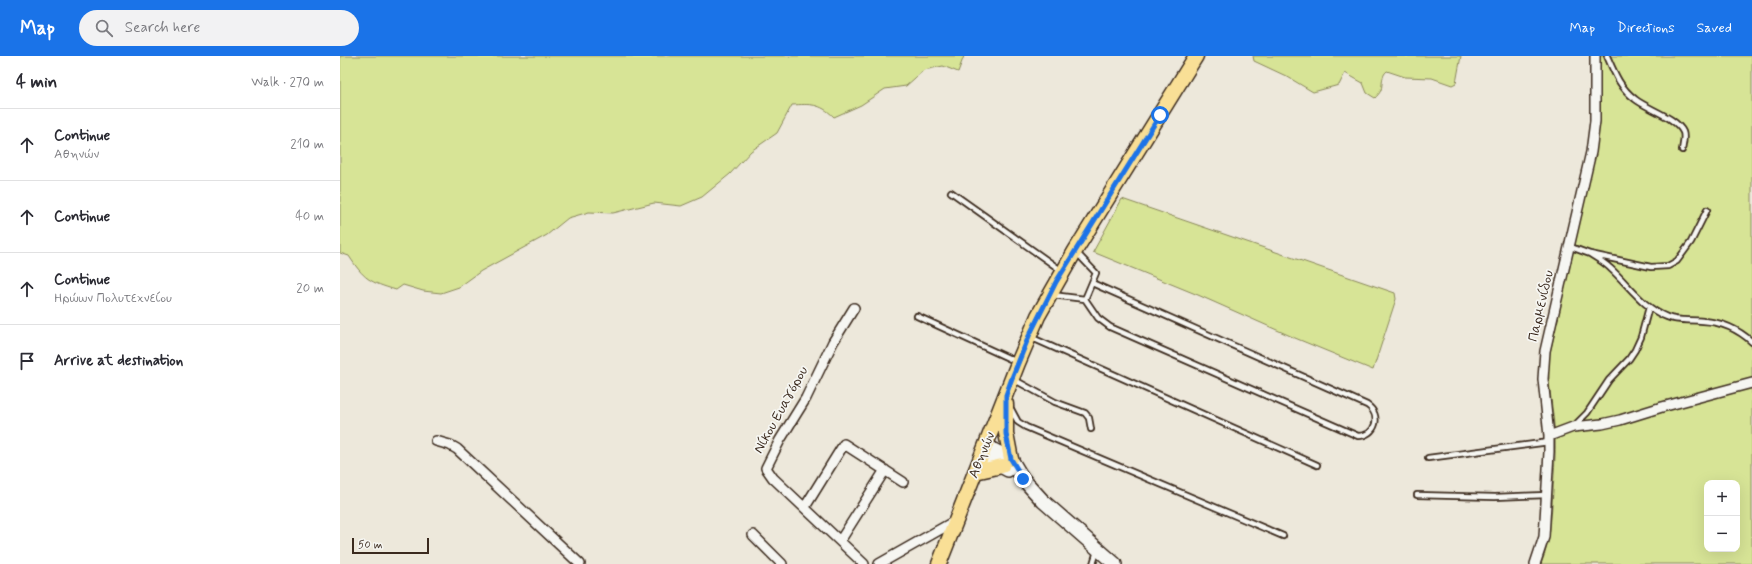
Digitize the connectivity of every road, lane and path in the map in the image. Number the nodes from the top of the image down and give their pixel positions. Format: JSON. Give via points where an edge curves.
{"nodes":[{"id":1,"x":1196,"y":56,"type":"edge"},
{"id":2,"x":1595,"y":56,"type":"edge"},
{"id":3,"x":1607,"y":56,"type":"edge"},
{"id":4,"x":1682,"y":150,"type":"dead end"},
{"id":5,"x":951,"y":192,"type":"dead end"},
{"id":6,"x":1707,"y":210,"type":"dead end"},
{"id":7,"x":1568,"y":246,"type":"junction"},
{"id":8,"x":1075,"y":251,"type":"junction"},
{"id":9,"x":1590,"y":254,"type":"junction"},
{"id":10,"x":1062,"y":271,"type":"junction"},
{"id":11,"x":1092,"y":282,"type":"junction"},
{"id":12,"x":1049,"y":294,"type":"junction"},
{"id":13,"x":1085,"y":299,"type":"junction"},
{"id":14,"x":1649,"y":307,"type":"junction"},
{"id":15,"x":854,"y":308,"type":"dead end"},
{"id":16,"x":916,"y":316,"type":"dead end"},
{"id":17,"x":1029,"y":336,"type":"junction"},
{"id":18,"x":1752,"y":342,"type":"edge"},
{"id":19,"x":1018,"y":363,"type":"junction"},
{"id":20,"x":1012,"y":378,"type":"junction"},
{"id":21,"x":1752,"y":383,"type":"edge"},
{"id":22,"x":1006,"y":395,"type":"junction"},
{"id":23,"x":1573,"y":427,"type":"junction"},
{"id":24,"x":1091,"y":429,"type":"dead end"},
{"id":25,"x":1549,"y":439,"type":"junction"},
{"id":26,"x":436,"y":441,"type":"dead end"},
{"id":27,"x":984,"y":451,"type":"junction"},
{"id":28,"x":1428,"y":458,"type":"dead end"},
{"id":29,"x":1007,"y":462,"type":"junction"},
{"id":30,"x":1317,"y":465,"type":"dead end"},
{"id":31,"x":885,"y":470,"type":"junction"},
{"id":32,"x":975,"y":472,"type":"junction"},
{"id":33,"x":903,"y":482,"type":"dead end"},
{"id":34,"x":1417,"y":494,"type":"dead end"},
{"id":35,"x":1547,"y":495,"type":"junction"},
{"id":36,"x":805,"y":507,"type":"junction"},
{"id":37,"x":955,"y":521,"type":"junction"},
{"id":38,"x":753,"y":535,"type":"dead end"},
{"id":39,"x":1283,"y":536,"type":"dead end"},
{"id":40,"x":840,"y":541,"type":"junction"},
{"id":41,"x":1098,"y":550,"type":"junction"},
{"id":42,"x":580,"y":564,"type":"edge"},
{"id":43,"x":782,"y":564,"type":"edge"},
{"id":44,"x":864,"y":564,"type":"edge"},
{"id":45,"x":879,"y":564,"type":"edge"},
{"id":46,"x":939,"y":564,"type":"edge"},
{"id":47,"x":1093,"y":564,"type":"edge"},
{"id":48,"x":1115,"y":564,"type":"edge"},
{"id":49,"x":1535,"y":564,"type":"edge"}],
"edges":[{"from":1,"to":8,"type":"main road","name":"Αθηνών"},
{"from":2,"to":7,"type":"street","name":"Παρμενίδου","via":[[1595,121]]},
{"from":3,"to":4,"type":"lane","via":[[1616,77],[1634,99],[1659,112],[1680,128],[1684,136]]},
{"from":5,"to":10,"type":"lane"},
{"from":6,"to":9,"type":"lane","via":[[1691,242],[1677,261],[1668,266],[1651,267]]},
{"from":7,"to":9,"type":"lane"},
{"from":7,"to":25,"type":"street","name":"Παρμενίδου","via":[[1544,358],[1543,379]]},
{"from":8,"to":10,"type":"main road","name":"Αθηνών"},
{"from":8,"to":11,"type":"lane","via":[[1096,272]]},
{"from":9,"to":14,"type":"lane","via":[[1610,268]]},
{"from":10,"to":12,"type":"main road","name":"Αθηνών"},
{"from":11,"to":13,"type":"lane"},
{"from":11,"to":13,"type":"lane","via":[[1371,407],[1376,416],[1375,426],[1370,433],[1358,436],[1110,327],[1098,318]]},
{"from":12,"to":13,"type":"lane"},
{"from":12,"to":17,"type":"main road","name":"Αθηνών"},
{"from":14,"to":18,"type":"lane","via":[[1667,318],[1730,326]]},
{"from":14,"to":23,"type":"lane","via":[[1635,350],[1609,380],[1587,413]]},
{"from":15,"to":36,"type":"street","name":"Νίκου Ευαγόρου","via":[[766,466],[769,474]]},
{"from":16,"to":19,"type":"lane"},
{"from":17,"to":19,"type":"main road","name":"Αθηνών"},
{"from":17,"to":30,"type":"lane"},
{"from":19,"to":20,"type":"main road","name":"Αθηνών"},
{"from":20,"to":22,"type":"main road","name":"Αθηνών"},
{"from":20,"to":24,"type":"lane","via":[[1055,402],[1085,414],[1089,418]]},
{"from":21,"to":23,"type":"street","via":[[1620,420]]},
{"from":22,"to":27,"type":"main road","name":"Αθηνών"},
{"from":22,"to":29,"type":"main road"},
{"from":22,"to":39,"type":"lane","via":[[1014,416],[1026,427]]},
{"from":23,"to":25,"type":"street"},
{"from":25,"to":28,"type":"lane"},
{"from":25,"to":35,"type":"street","name":"Παρμενίδου"},
{"from":26,"to":42,"type":"street","via":[[457,449]]},
{"from":27,"to":29,"type":"street"},
{"from":27,"to":32,"type":"main road","name":"Αθηνών"},
{"from":29,"to":32,"type":"main road"},
{"from":29,"to":41,"type":"street","via":[[1043,501]]},
{"from":31,"to":33,"type":"street"},
{"from":31,"to":36,"type":"street","via":[[844,444]]},
{"from":31,"to":40,"type":"street"},
{"from":32,"to":37,"type":"main road","name":"Αθηνών"},
{"from":34,"to":35,"type":"lane","via":[[1494,497]]},
{"from":35,"to":49,"type":"street","name":"Παρμενίδου","via":[[1544,537]]},
{"from":36,"to":40,"type":"street","name":"Νίκου Ευαγόρου"},
{"from":37,"to":45,"type":"street"},
{"from":37,"to":46,"type":"main road","name":"Αθηνών"},
{"from":38,"to":43,"type":"street"},
{"from":40,"to":44,"type":"street","name":"Νίκου Ευαγόρου"},
{"from":41,"to":47,"type":"lane"},
{"from":41,"to":48,"type":"street"}]}
